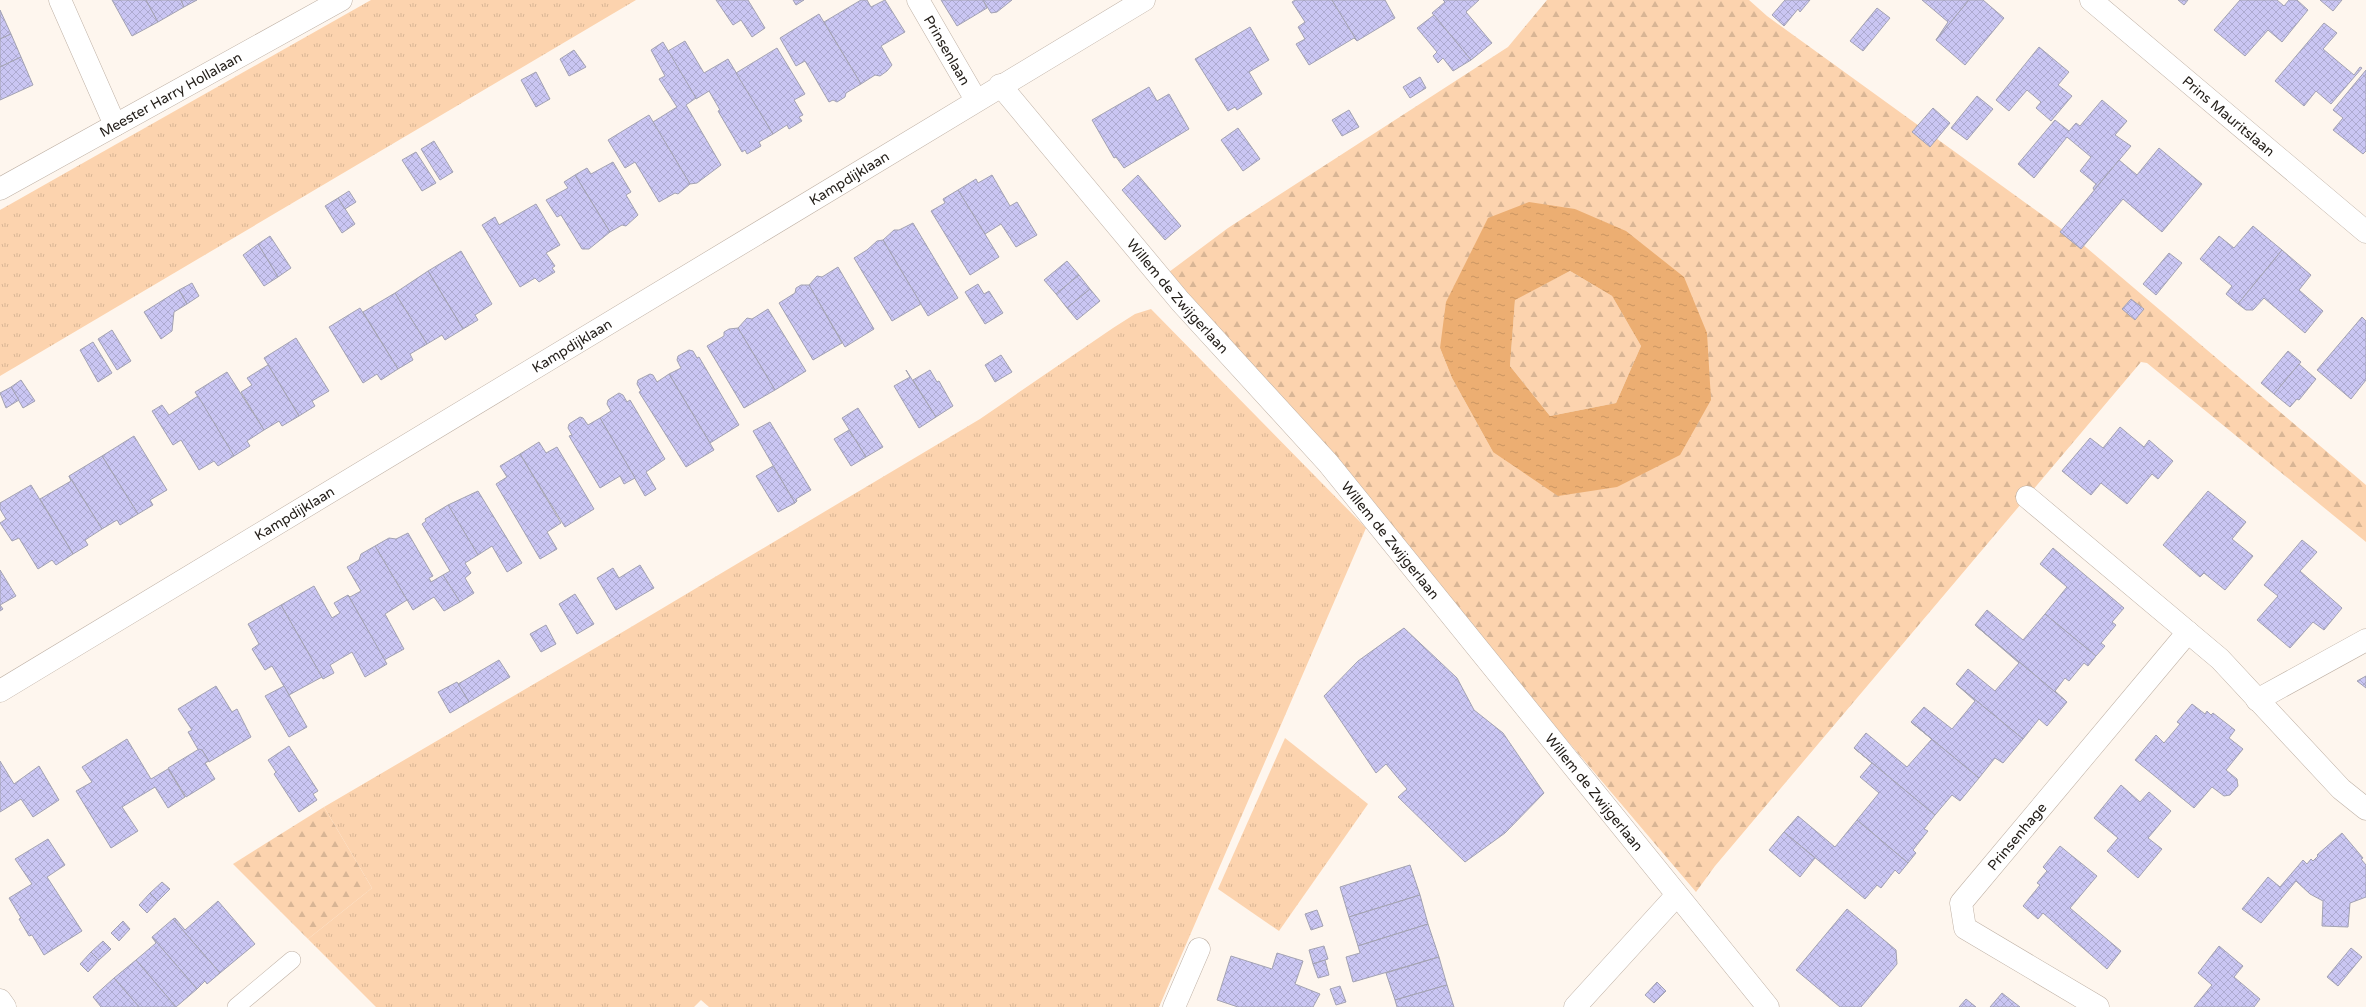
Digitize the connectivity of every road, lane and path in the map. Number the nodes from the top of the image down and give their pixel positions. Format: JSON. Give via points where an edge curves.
{"nodes":[{"id":1,"x":60,"y":0,"type":"edge"},
{"id":2,"x":340,"y":0,"type":"edge"},
{"id":3,"x":918,"y":0,"type":"edge"},
{"id":4,"x":1144,"y":0,"type":"edge"},
{"id":5,"x":2091,"y":0,"type":"edge"},
{"id":6,"x":1000,"y":85,"type":"junction"},
{"id":7,"x":976,"y":100,"type":"junction"},
{"id":8,"x":115,"y":125,"type":"junction"},
{"id":9,"x":0,"y":189,"type":"edge"},
{"id":10,"x":2366,"y":232,"type":"edge"},
{"id":11,"x":2027,"y":497,"type":"dead end"},
{"id":12,"x":2188,"y":632,"type":"junction"},
{"id":13,"x":2366,"y":640,"type":"edge"},
{"id":14,"x":0,"y":691,"type":"edge"},
{"id":15,"x":2257,"y":700,"type":"junction"},
{"id":16,"x":2366,"y":809,"type":"edge"},
{"id":17,"x":1676,"y":896,"type":"junction"},
{"id":18,"x":1199,"y":949,"type":"dead end"},
{"id":19,"x":292,"y":960,"type":"dead end"},
{"id":20,"x":0,"y":1000,"type":"edge"},
{"id":21,"x":5,"y":1007,"type":"edge"},
{"id":22,"x":236,"y":1007,"type":"edge"},
{"id":23,"x":1174,"y":1007,"type":"edge"},
{"id":24,"x":1575,"y":1007,"type":"edge"},
{"id":25,"x":1768,"y":1007,"type":"edge"},
{"id":26,"x":2098,"y":1007,"type":"edge"}],
"edges":[{"from":1,"to":8,"type":"street"},
{"from":2,"to":8,"type":"street","name":"Meester Harry Hollalaan"},
{"from":3,"to":7,"type":"street","name":"Prinsenlaan"},
{"from":4,"to":6,"type":"street","name":"Kampdijklaan"},
{"from":5,"to":10,"type":"street","name":"Prins Mauritslaan"},
{"from":6,"to":7,"type":"street","name":"Kampdijklaan"},
{"from":6,"to":17,"type":"street","name":"Willem de Zwijgerlaan","via":[[1180,301],[1328,463]]},
{"from":7,"to":14,"type":"street","name":"Kampdijklaan"},
{"from":8,"to":9,"type":"street","name":"Meester Harry Hollalaan"},
{"from":11,"to":12,"type":"street"},
{"from":12,"to":15,"type":"street","via":[[2220,660]]},
{"from":12,"to":26,"type":"street","name":"Prinsenhage","via":[[1961,903],[1965,928]]},
{"from":13,"to":15,"type":"street"},
{"from":15,"to":16,"type":"street","via":[[2341,789]]},
{"from":17,"to":24,"type":"street"},
{"from":17,"to":25,"type":"street","name":"Willem de Zwijgerlaan"},
{"from":18,"to":23,"type":"street"},
{"from":19,"to":22,"type":"lane"},
{"from":20,"to":21,"type":"street"}]}
